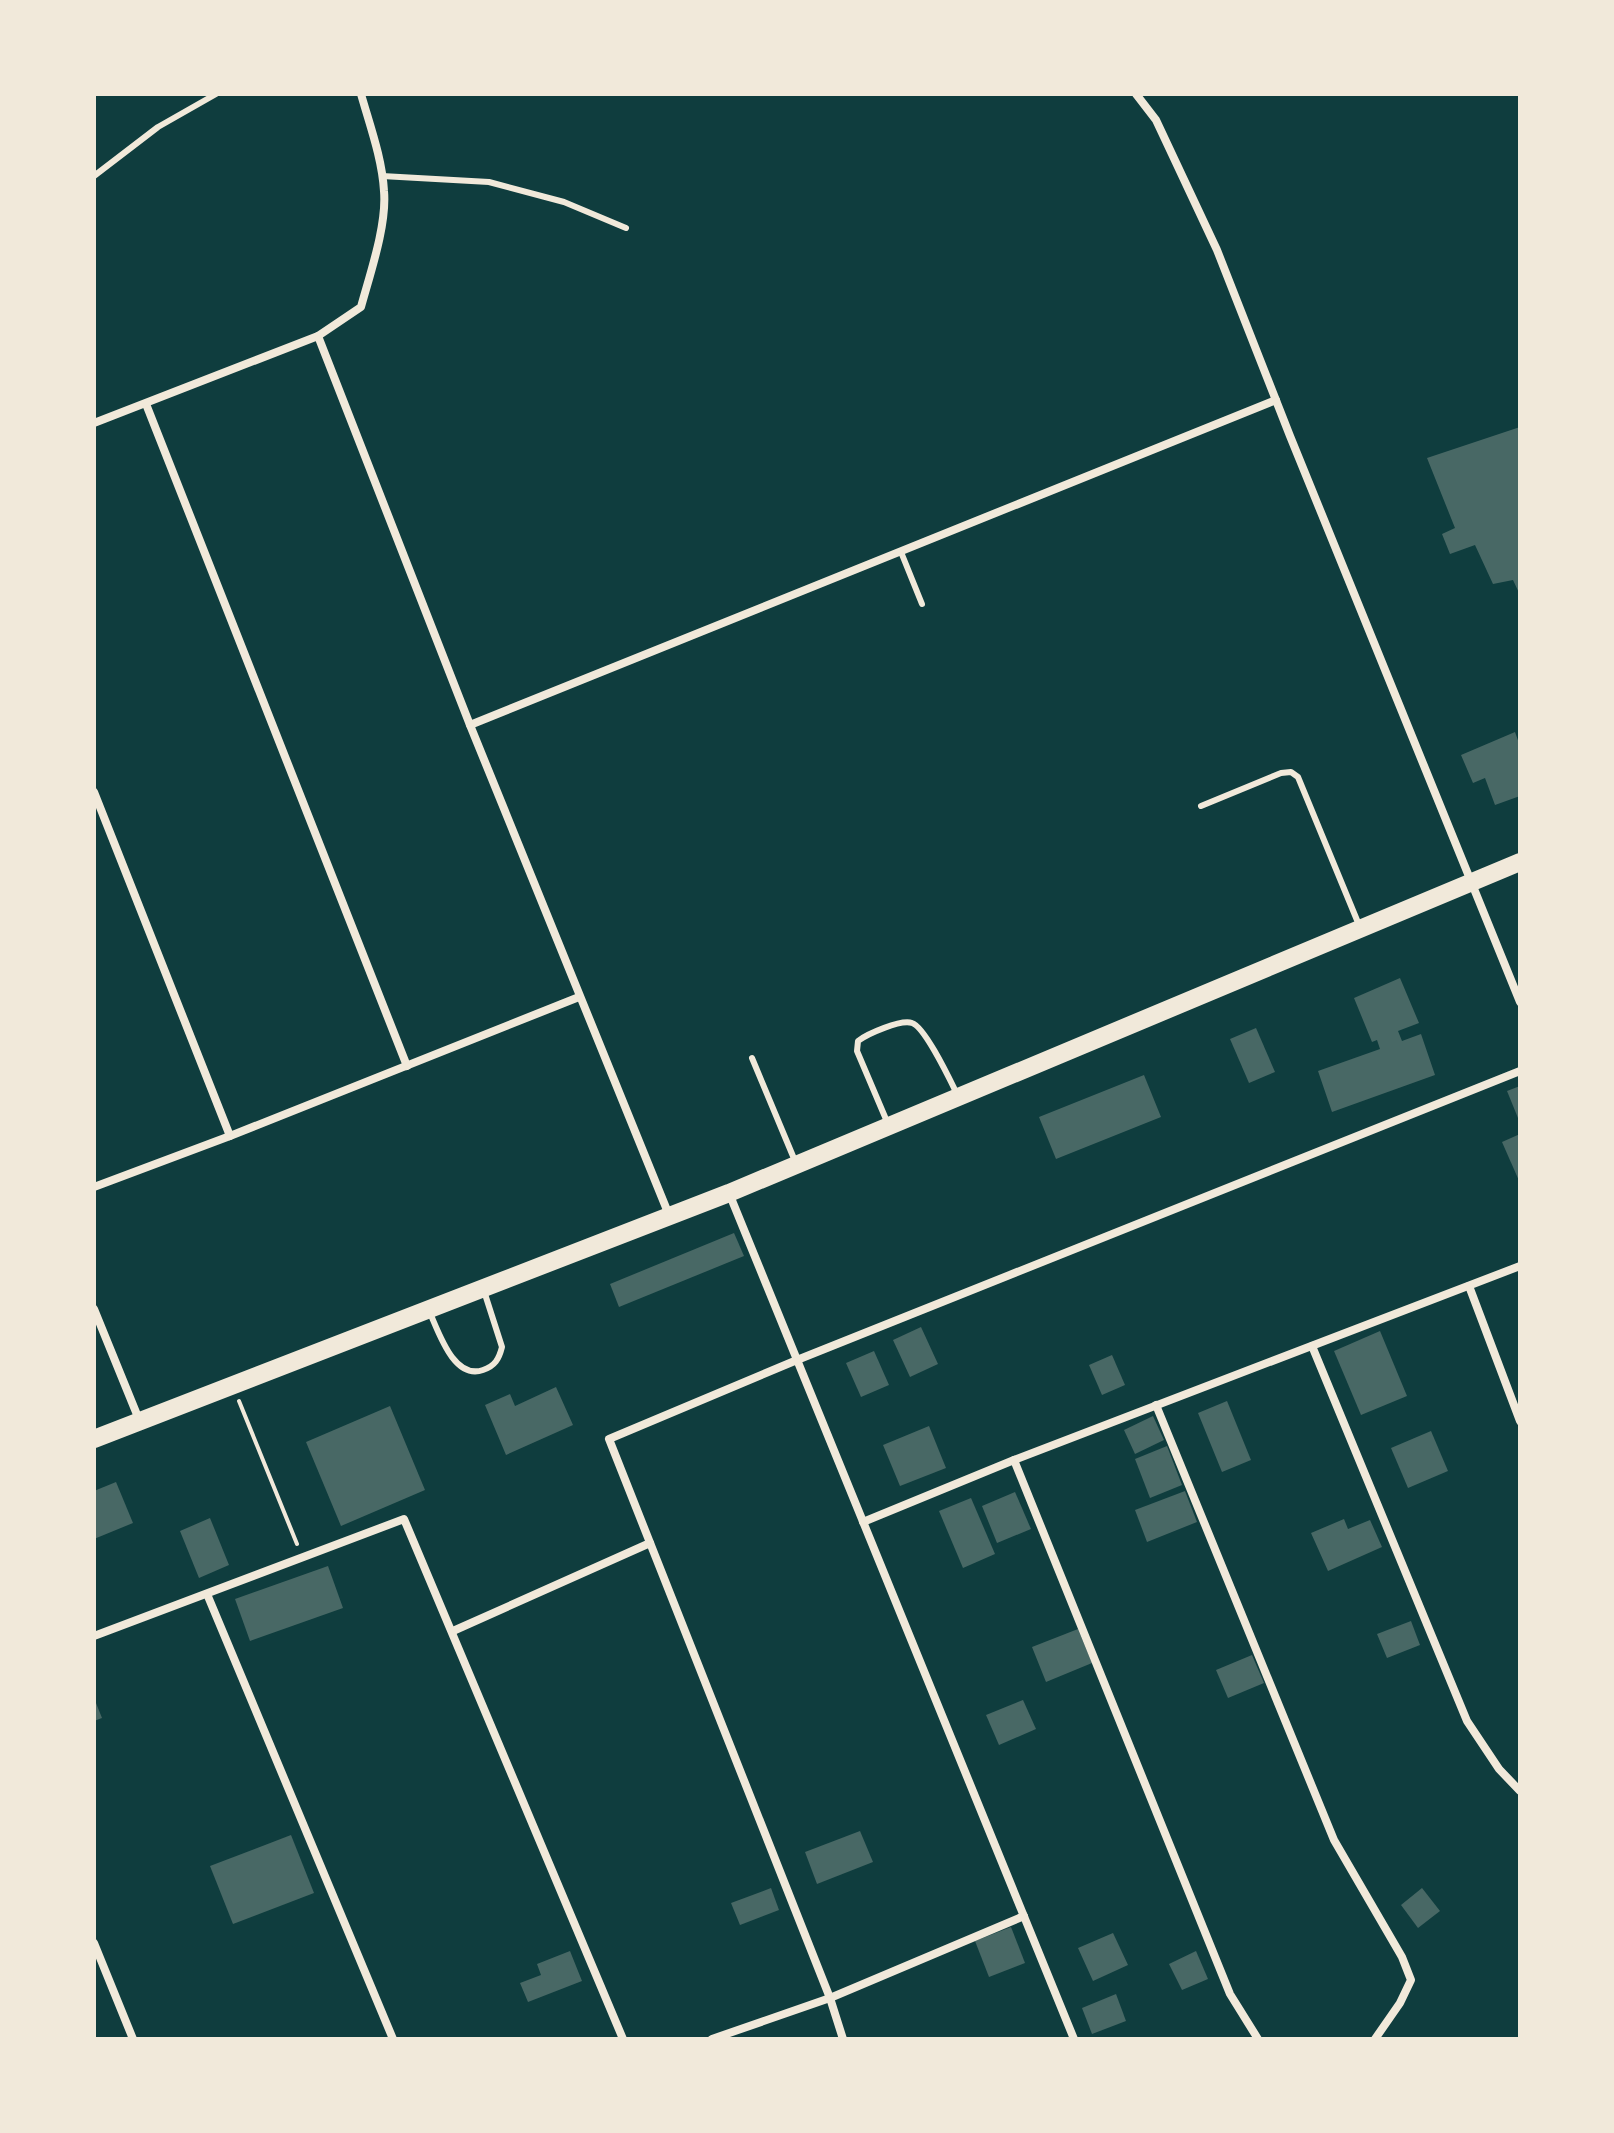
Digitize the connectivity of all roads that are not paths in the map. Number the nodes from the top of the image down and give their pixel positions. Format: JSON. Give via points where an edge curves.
{"nodes":[{"id":1,"x":216,"y":94,"type":"edge"},
{"id":2,"x":361,"y":94,"type":"edge"},
{"id":3,"x":1136,"y":94,"type":"edge"},
{"id":4,"x":94,"y":176,"type":"edge"},
{"id":5,"x":382,"y":176,"type":"junction"},
{"id":6,"x":626,"y":228,"type":"dead end"},
{"id":7,"x":318,"y":336,"type":"junction"},
{"id":8,"x":1276,"y":400,"type":"junction"},
{"id":9,"x":146,"y":404,"type":"junction"},
{"id":10,"x":94,"y":423,"type":"edge"},
{"id":11,"x":901,"y":552,"type":"junction"},
{"id":12,"x":922,"y":604,"type":"dead end"},
{"id":13,"x":470,"y":725,"type":"junction"},
{"id":14,"x":94,"y":792,"type":"edge"},
{"id":15,"x":1201,"y":806,"type":"dead end"},
{"id":16,"x":1520,"y":862,"type":"edge"},
{"id":17,"x":1470,"y":883,"type":"junction"},
{"id":18,"x":1361,"y":928,"type":"junction"},
{"id":19,"x":579,"y":997,"type":"junction"},
{"id":20,"x":1520,"y":1002,"type":"edge"},
{"id":21,"x":752,"y":1058,"type":"dead end"},
{"id":22,"x":407,"y":1066,"type":"junction"},
{"id":23,"x":1520,"y":1071,"type":"edge"},
{"id":24,"x":959,"y":1097,"type":"junction"},
{"id":25,"x":889,"y":1126,"type":"junction"},
{"id":26,"x":230,"y":1136,"type":"junction"},
{"id":27,"x":797,"y":1165,"type":"junction"},
{"id":28,"x":94,"y":1187,"type":"edge"},
{"id":29,"x":729,"y":1193,"type":"junction"},
{"id":30,"x":670,"y":1216,"type":"junction"},
{"id":31,"x":1520,"y":1266,"type":"edge"},
{"id":32,"x":1469,"y":1286,"type":"junction"},
{"id":33,"x":484,"y":1289,"type":"junction"},
{"id":34,"x":94,"y":1309,"type":"edge"},
{"id":35,"x":429,"y":1310,"type":"junction"},
{"id":36,"x":1312,"y":1346,"type":"junction"},
{"id":37,"x":797,"y":1360,"type":"junction"},
{"id":38,"x":1156,"y":1405,"type":"junction"},
{"id":39,"x":1520,"y":1421,"type":"edge"},
{"id":40,"x":141,"y":1422,"type":"junction"},
{"id":41,"x":94,"y":1439,"type":"edge"},
{"id":42,"x":1014,"y":1460,"type":"junction"},
{"id":43,"x":863,"y":1522,"type":"junction"},
{"id":44,"x":650,"y":1543,"type":"junction"},
{"id":45,"x":207,"y":1594,"type":"junction"},
{"id":46,"x":453,"y":1631,"type":"junction"},
{"id":47,"x":94,"y":1636,"type":"edge"},
{"id":48,"x":1520,"y":1791,"type":"edge"},
{"id":49,"x":1024,"y":1916,"type":"junction"},
{"id":50,"x":94,"y":1943,"type":"edge"},
{"id":51,"x":830,"y":1998,"type":"junction"},
{"id":52,"x":133,"y":2039,"type":"edge"},
{"id":53,"x":393,"y":2039,"type":"edge"},
{"id":54,"x":623,"y":2039,"type":"edge"},
{"id":55,"x":712,"y":2039,"type":"edge"},
{"id":56,"x":843,"y":2039,"type":"edge"},
{"id":57,"x":1074,"y":2039,"type":"edge"},
{"id":58,"x":1258,"y":2039,"type":"edge"},
{"id":59,"x":1375,"y":2039,"type":"edge"}],
"edges":[{"from":1,"to":4,"type":"lane","via":[[158,127]]},
{"from":2,"to":5,"type":"street"},
{"from":3,"to":8,"type":"street","via":[[1156,120],[1217,250]]},
{"from":5,"to":6,"type":"lane","via":[[489,182],[564,202]]},
{"from":5,"to":7,"type":"street","via":[[385,194],[376,252],[361,307]]},
{"from":7,"to":9,"type":"street"},
{"from":7,"to":13,"type":"street"},
{"from":8,"to":11,"type":"street"},
{"from":8,"to":17,"type":"street"},
{"from":9,"to":10,"type":"street"},
{"from":9,"to":22,"type":"street"},
{"from":11,"to":12,"type":"lane"},
{"from":11,"to":13,"type":"street"},
{"from":13,"to":19,"type":"street"},
{"from":14,"to":26,"type":"street"},
{"from":15,"to":18,"type":"lane","via":[[1281,773],[1298,777]]},
{"from":16,"to":17,"type":"main road"},
{"from":17,"to":18,"type":"main road"},
{"from":17,"to":20,"type":"street"},
{"from":18,"to":24,"type":"main road"},
{"from":19,"to":22,"type":"street"},
{"from":19,"to":30,"type":"street"},
{"from":21,"to":27,"type":"lane"},
{"from":22,"to":26,"type":"street"},
{"from":23,"to":37,"type":"street"},
{"from":24,"to":25,"type":"main road"},
{"from":24,"to":25,"type":"lane","via":[[918,1026],[905,1022],[866,1035],[858,1041],[857,1051]]},
{"from":25,"to":27,"type":"main road"},
{"from":26,"to":28,"type":"street"},
{"from":27,"to":29,"type":"main road"},
{"from":29,"to":30,"type":"main road"},
{"from":29,"to":37,"type":"street"},
{"from":30,"to":33,"type":"main road"},
{"from":31,"to":32,"type":"street"},
{"from":32,"to":36,"type":"street"},
{"from":32,"to":39,"type":"street"},
{"from":33,"to":35,"type":"main road"},
{"from":33,"to":35,"type":"lane","via":[[502,1347],[495,1364],[486,1369],[465,1370],[457,1363]]},
{"from":34,"to":40,"type":"street"},
{"from":35,"to":40,"type":"main road"},
{"from":36,"to":38,"type":"street"},
{"from":36,"to":48,"type":"street","via":[[1467,1721]]},
{"from":37,"to":43,"type":"street"},
{"from":37,"to":44,"type":"street","via":[[609,1439]]},
{"from":38,"to":42,"type":"street"},
{"from":38,"to":59,"type":"street","via":[[1334,1840],[1411,1980]]},
{"from":40,"to":41,"type":"main road"},
{"from":42,"to":43,"type":"street"},
{"from":42,"to":58,"type":"street","via":[[1230,1994]]},
{"from":43,"to":49,"type":"street"},
{"from":44,"to":46,"type":"street"},
{"from":44,"to":51,"type":"street"},
{"from":45,"to":46,"type":"street","via":[[404,1519]]},
{"from":45,"to":47,"type":"street"},
{"from":45,"to":53,"type":"street"},
{"from":46,"to":54,"type":"street"},
{"from":49,"to":51,"type":"street"},
{"from":49,"to":57,"type":"street"},
{"from":50,"to":52,"type":"street"},
{"from":51,"to":55,"type":"street"},
{"from":51,"to":56,"type":"street"}]}
